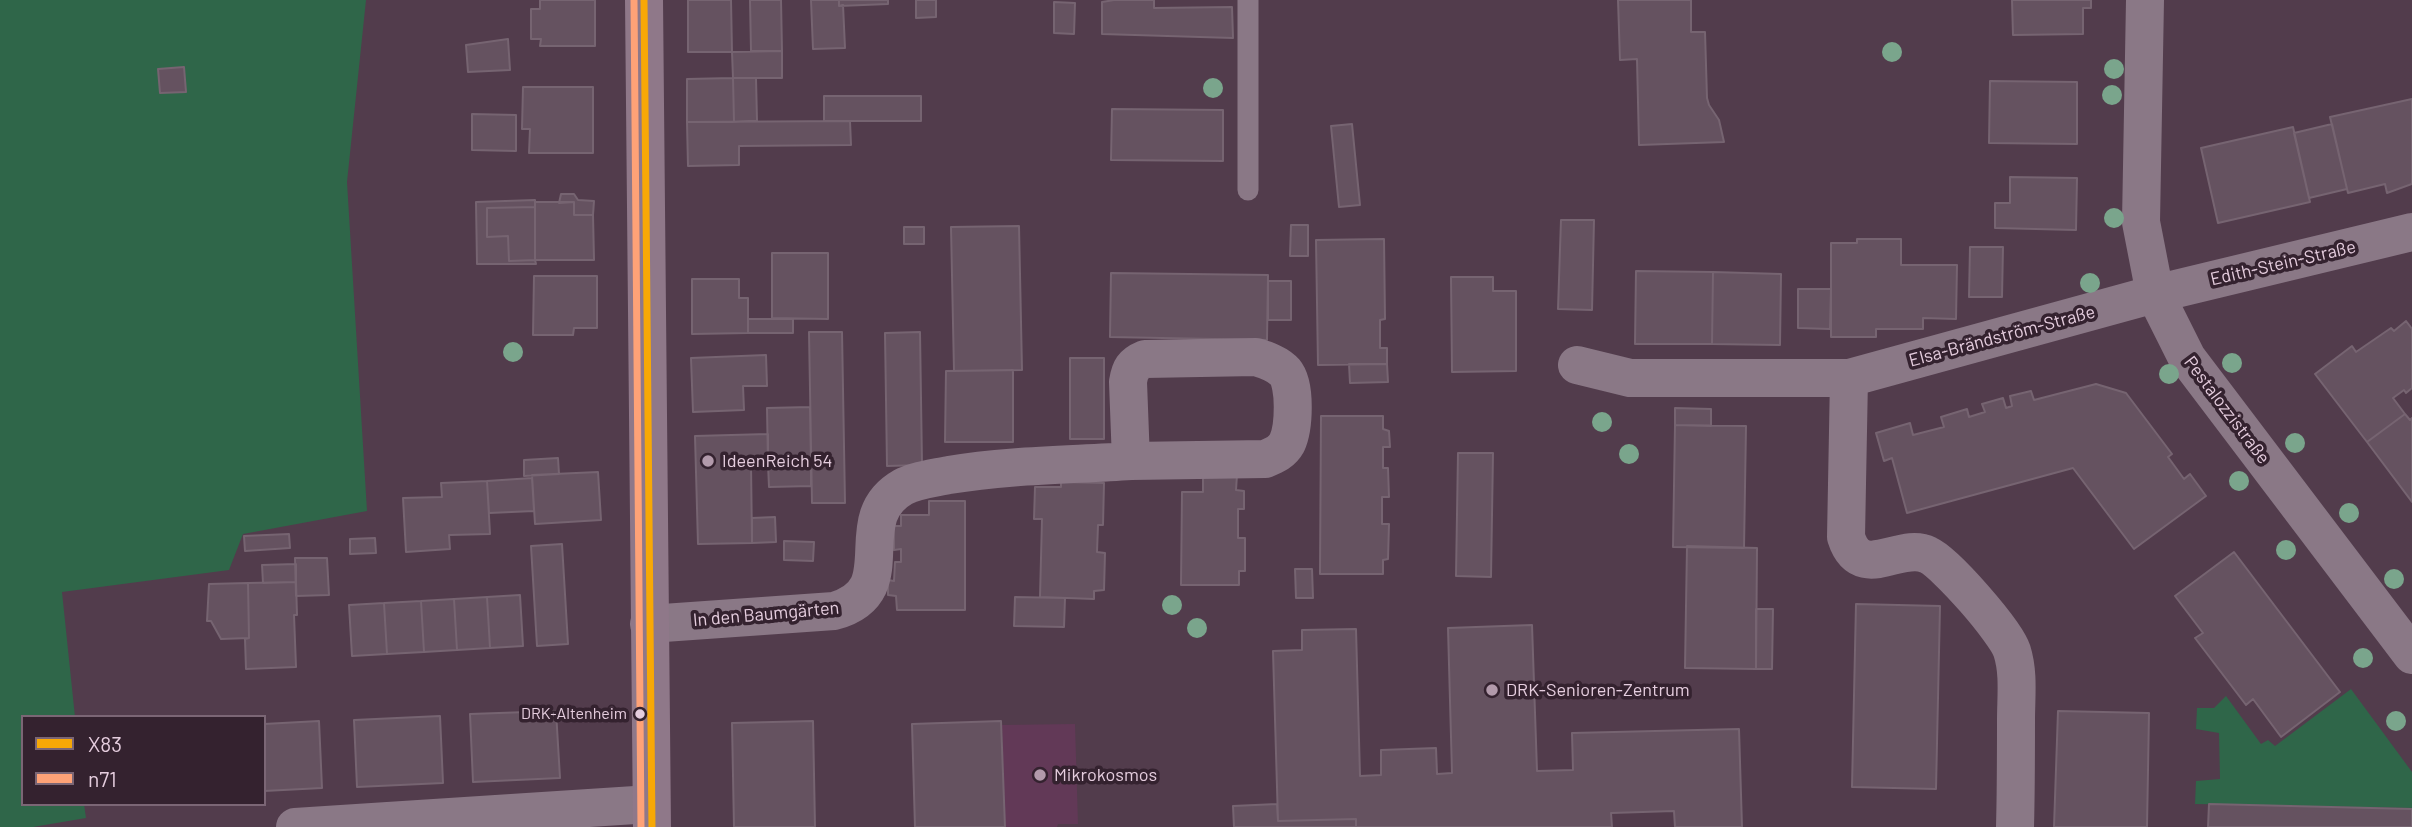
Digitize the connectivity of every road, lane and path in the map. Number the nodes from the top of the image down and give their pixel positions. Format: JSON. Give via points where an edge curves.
{"nodes":[{"id":1,"x":644,"y":0,"type":"edge"},
{"id":2,"x":1248,"y":0,"type":"edge"},
{"id":3,"x":2145,"y":0,"type":"edge"},
{"id":4,"x":1248,"y":190,"type":"dead end"},
{"id":5,"x":2410,"y":241,"type":"edge"},
{"id":6,"x":2155,"y":294,"type":"junction"},
{"id":7,"x":1577,"y":365,"type":"dead end"},
{"id":8,"x":1849,"y":378,"type":"junction"},
{"id":9,"x":1130,"y":461,"type":"junction"},
{"id":10,"x":649,"y":624,"type":"junction"},
{"id":11,"x":2412,"y":655,"type":"edge"},
{"id":12,"x":651,"y":816,"type":"edge"},
{"id":13,"x":295,"y":827,"type":"edge"},
{"id":14,"x":2015,"y":827,"type":"edge"}],
"edges":[{"from":1,"to":10,"type":"main road"},
{"from":2,"to":4,"type":"lane"},
{"from":3,"to":6,"type":"street","name":"Pestalozzistraße","via":[[2141,222]]},
{"from":5,"to":6,"type":"street","name":"Edith-Stein-Straße"},
{"from":6,"to":8,"type":"street","name":"Elsa-Brändström-Straße"},
{"from":6,"to":11,"type":"street","name":"Pestalozzistraße","via":[[2187,358]]},
{"from":7,"to":8,"type":"street","name":"Elsa-Brändström-Straße","via":[[1630,378]]},
{"from":8,"to":14,"type":"street","via":[[1849,548],[1857,557],[1870,560],[1926,553],[1941,562],[2011,647],[2016,681]]},
{"from":9,"to":9,"type":"street","name":"In den Baumgärten","via":[[1265,458],[1279,453],[1291,427],[1292,391],[1286,373],[1256,357],[1135,363],[1128,382]]},
{"from":9,"to":10,"type":"street","name":"In den Baumgärten","via":[[990,470],[904,486],[887,500],[875,519],[869,584],[861,599],[848,607]]},
{"from":10,"to":12,"type":"main road"},
{"from":12,"to":13,"type":"street"}]}
